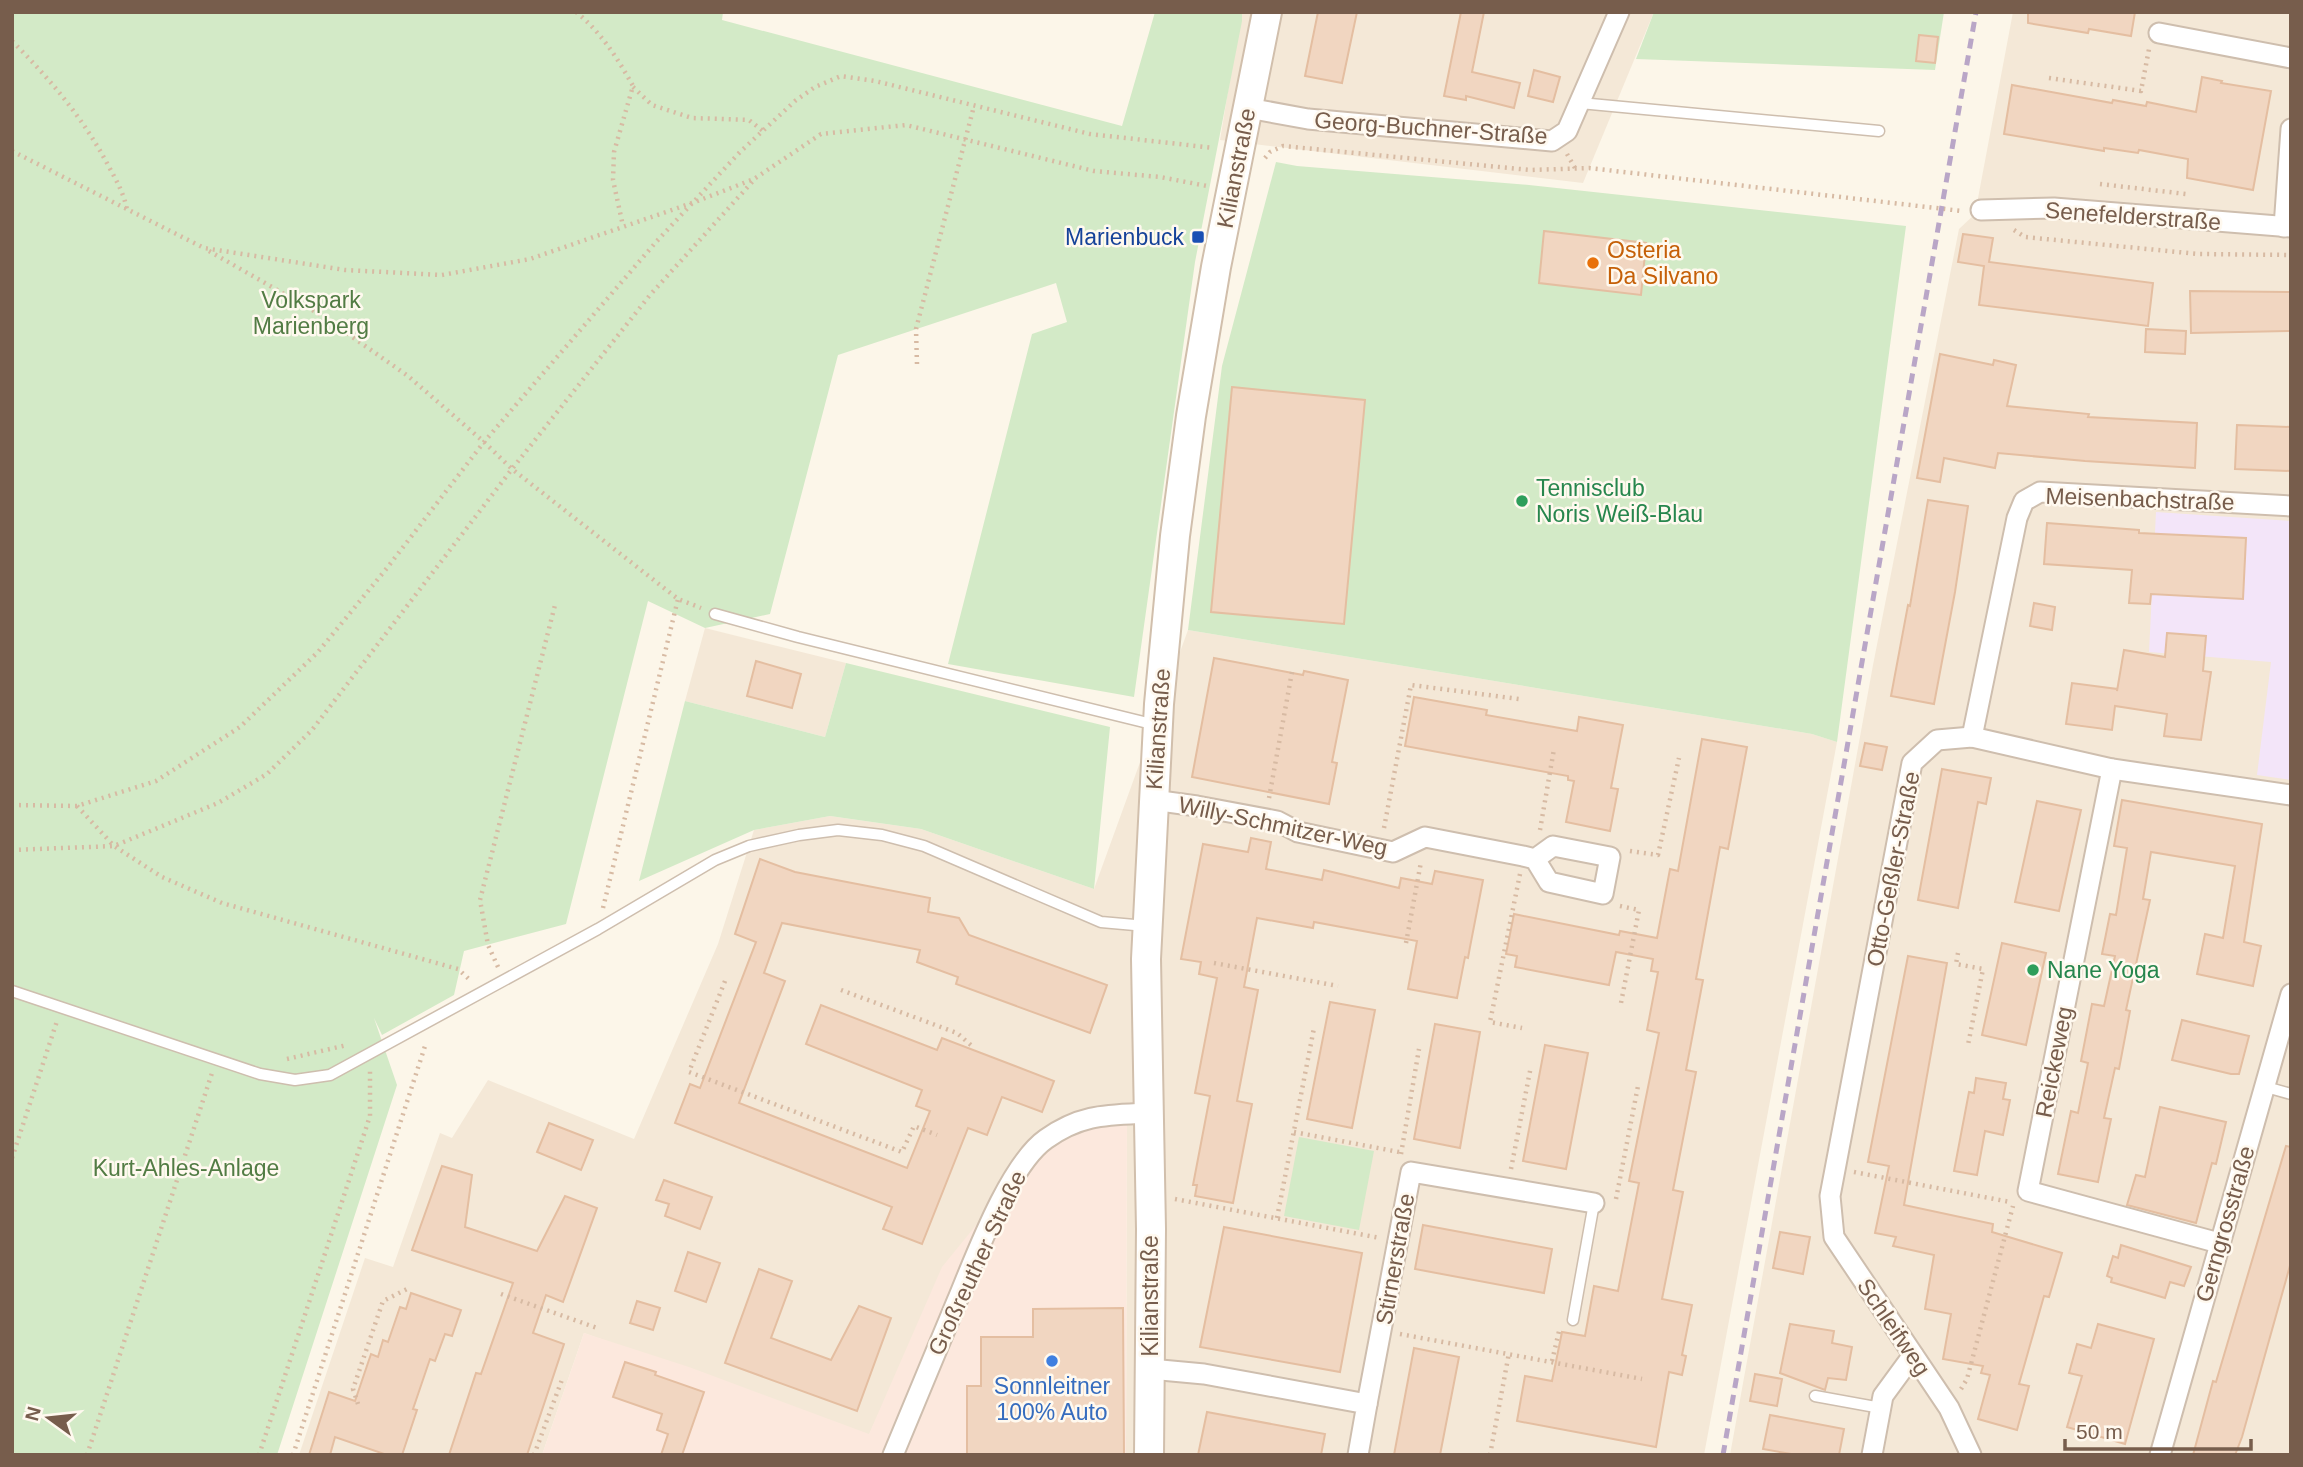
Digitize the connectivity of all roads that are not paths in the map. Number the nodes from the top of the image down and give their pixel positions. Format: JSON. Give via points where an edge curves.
{"nodes":[{"id":1,"x":1267,"y":12,"type":"edge"},
{"id":2,"x":1619,"y":12,"type":"edge"},
{"id":3,"x":2155,"y":38,"type":"road end"},
{"id":4,"x":2291,"y":58,"type":"edge"},
{"id":5,"x":1580,"y":103,"type":"junction"},
{"id":6,"x":1248,"y":108,"type":"junction"},
{"id":7,"x":2291,"y":129,"type":"edge"},
{"id":8,"x":1879,"y":131,"type":"dead end"},
{"id":9,"x":1981,"y":211,"type":"road end"},
{"id":10,"x":2288,"y":227,"type":"edge"},
{"id":11,"x":2291,"y":506,"type":"edge"},
{"id":12,"x":715,"y":614,"type":"road end"},
{"id":13,"x":1157,"y":726,"type":"junction"},
{"id":14,"x":1972,"y":737,"type":"junction"},
{"id":15,"x":2112,"y":769,"type":"junction"},
{"id":16,"x":2291,"y":795,"type":"edge"},
{"id":17,"x":1153,"y":800,"type":"junction"},
{"id":18,"x":1529,"y":857,"type":"junction"},
{"id":19,"x":1147,"y":926,"type":"junction"},
{"id":20,"x":12,"y":991,"type":"edge"},
{"id":21,"x":2291,"y":994,"type":"edge"},
{"id":22,"x":2266,"y":1087,"type":"junction"},
{"id":23,"x":2291,"y":1094,"type":"edge"},
{"id":24,"x":1148,"y":1113,"type":"junction"},
{"id":25,"x":1830,"y":1196,"type":"joint"},
{"id":26,"x":1594,"y":1203,"type":"joint"},
{"id":27,"x":2219,"y":1243,"type":"junction"},
{"id":28,"x":1573,"y":1320,"type":"road end"},
{"id":29,"x":1913,"y":1355,"type":"junction"},
{"id":30,"x":1150,"y":1369,"type":"junction"},
{"id":31,"x":1815,"y":1395,"type":"dead end"},
{"id":32,"x":1367,"y":1405,"type":"junction"},
{"id":33,"x":1881,"y":1408,"type":"junction"},
{"id":34,"x":893,"y":1455,"type":"edge"},
{"id":35,"x":1149,"y":1455,"type":"edge"},
{"id":36,"x":1358,"y":1455,"type":"edge"},
{"id":37,"x":1872,"y":1455,"type":"edge"},
{"id":38,"x":1971,"y":1455,"type":"edge"},
{"id":39,"x":2160,"y":1455,"type":"edge"}],
"edges":[{"from":1,"to":6,"type":"main road","name":"Kilianstraße"},
{"from":2,"to":5,"type":"street","name":"Georg-Buchner-Straße"},
{"from":3,"to":4,"type":"street"},
{"from":5,"to":6,"type":"street","name":"Georg-Buchner-Straße","via":[[1567,131],[1552,141],[1320,120]]},
{"from":5,"to":8,"type":"lane"},
{"from":6,"to":13,"type":"main road","name":"Kilianstraße","via":[[1251,157],[1216,267],[1191,416]]},
{"from":7,"to":10,"type":"street","name":"Senefelderstraße"},
{"from":9,"to":10,"type":"street","name":"Senefelderstraße","via":[[2054,208]]},
{"from":11,"to":14,"type":"street","name":"Meisenbachstraße","via":[[2039,492],[2024,501]]},
{"from":12,"to":13,"type":"lane"},
{"from":13,"to":17,"type":"main road","name":"Kilianstraße"},
{"from":14,"to":15,"type":"street","name":"Otto-Geßler-Straße"},
{"from":14,"to":25,"type":"street","name":"Otto-Geßler-Straße","via":[[1937,740],[1912,763]]},
{"from":15,"to":16,"type":"street","name":"Otto-Geßler-Straße"},
{"from":15,"to":27,"type":"street","name":"Reickeweg","via":[[2028,1191]]},
{"from":17,"to":18,"type":"street","name":"Willy-Schmitzer-Weg","via":[[1265,818],[1298,832],[1393,852],[1425,836]]},
{"from":17,"to":19,"type":"main road","name":"Kilianstraße"},
{"from":18,"to":18,"type":"street","via":[[1553,846],[1610,857],[1603,894],[1549,882]]},
{"from":19,"to":20,"type":"lane","via":[[1101,922],[924,846],[838,830],[749,846],[715,860],[330,1075],[295,1080],[260,1074]]},
{"from":19,"to":24,"type":"main road","name":"Kilianstraße"},
{"from":21,"to":22,"type":"street","name":"Gerngrosstraße"},
{"from":22,"to":23,"type":"lane"},
{"from":22,"to":27,"type":"street","name":"Gerngrosstraße"},
{"from":24,"to":30,"type":"main road","name":"Kilianstraße"},
{"from":24,"to":34,"type":"street","name":"Großreuther Straße","via":[[1082,1120],[1044,1140],[1018,1169],[977,1254]]},
{"from":25,"to":29,"type":"street","name":"Schleifweg","via":[[1834,1237]]},
{"from":26,"to":28,"type":"lane"},
{"from":26,"to":32,"type":"street","name":"Stirnerstraße","via":[[1411,1172]]},
{"from":27,"to":39,"type":"street","name":"Gerngrosstraße"},
{"from":29,"to":33,"type":"street","via":[[1883,1396]]},
{"from":29,"to":38,"type":"street","name":"Schleifweg","via":[[1949,1408]]},
{"from":30,"to":32,"type":"street","via":[[1203,1374]]},
{"from":30,"to":35,"type":"main road","name":"Kilianstraße"},
{"from":31,"to":33,"type":"lane"},
{"from":32,"to":36,"type":"street","name":"Stirnerstraße"},
{"from":33,"to":37,"type":"street"}]}
